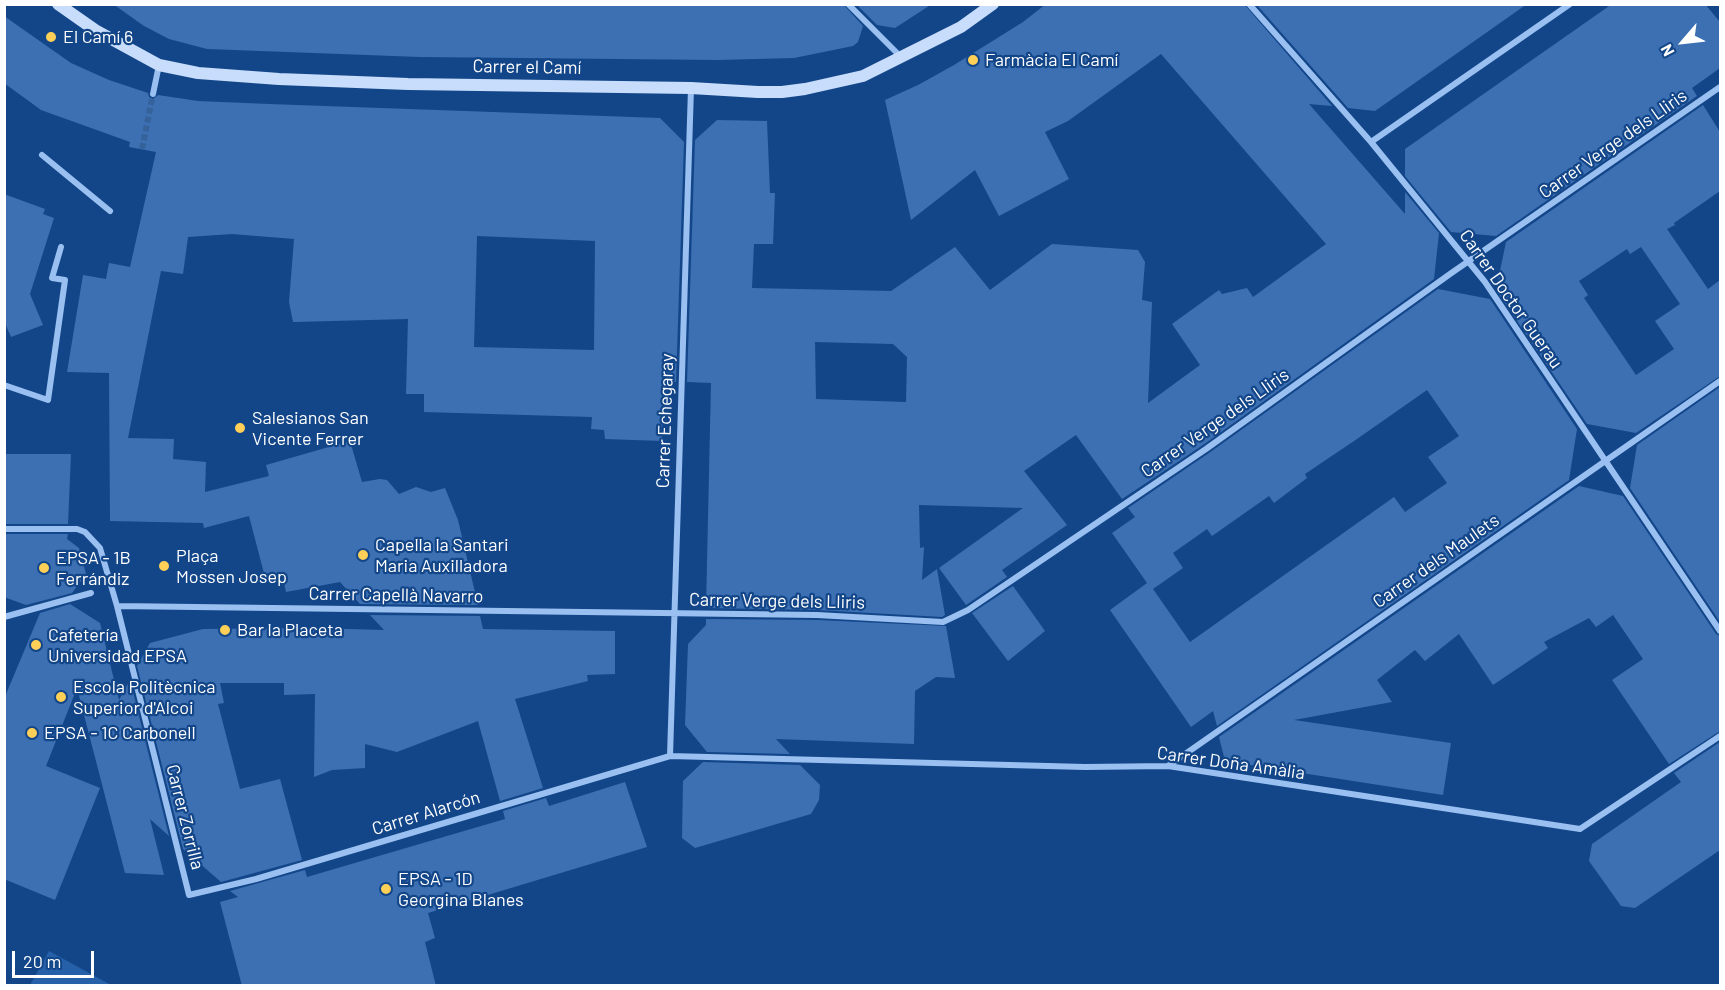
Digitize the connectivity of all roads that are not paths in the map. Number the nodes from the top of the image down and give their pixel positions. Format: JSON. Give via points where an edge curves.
{"nodes":[{"id":1,"x":58,"y":4,"type":"edge"},
{"id":2,"x":848,"y":4,"type":"edge"},
{"id":3,"x":993,"y":4,"type":"edge"},
{"id":4,"x":1249,"y":4,"type":"edge"},
{"id":5,"x":1570,"y":4,"type":"edge"},
{"id":6,"x":900,"y":56,"type":"junction"},
{"id":7,"x":159,"y":64,"type":"junction"},
{"id":8,"x":1720,"y":87,"type":"edge"},
{"id":9,"x":691,"y":88,"type":"junction"},
{"id":10,"x":153,"y":94,"type":"tunnel mouth"},
{"id":11,"x":1371,"y":142,"type":"junction"},
{"id":12,"x":42,"y":155,"type":"dead end"},
{"id":13,"x":110,"y":211,"type":"dead end"},
{"id":14,"x":61,"y":248,"type":"dead end"},
{"id":15,"x":1470,"y":262,"type":"junction"},
{"id":16,"x":1720,"y":381,"type":"edge"},
{"id":17,"x":4,"y":385,"type":"edge"},
{"id":18,"x":1605,"y":461,"type":"junction"},
{"id":19,"x":4,"y":528,"type":"edge"},
{"id":20,"x":91,"y":593,"type":"dead end"},
{"id":21,"x":117,"y":606,"type":"junction"},
{"id":22,"x":674,"y":615,"type":"junction"},
{"id":23,"x":4,"y":617,"type":"edge"},
{"id":24,"x":1720,"y":632,"type":"edge"},
{"id":25,"x":1720,"y":736,"type":"edge"},
{"id":26,"x":670,"y":756,"type":"junction"},
{"id":27,"x":1168,"y":766,"type":"junction"},
{"id":28,"x":189,"y":895,"type":"joint"}],
"edges":[{"from":1,"to":7,"type":"street","name":"Carrer el Camí","via":[[95,30]]},
{"from":2,"to":6,"type":"street"},
{"from":3,"to":6,"type":"street","name":"Carrer el Camí","via":[[961,27]]},
{"from":4,"to":11,"type":"street","name":"Carrer Doctor Guerau"},
{"from":5,"to":11,"type":"street"},
{"from":6,"to":9,"type":"street","name":"Carrer el Camí","via":[[864,76],[805,89],[758,92]]},
{"from":7,"to":9,"type":"street","name":"Carrer el Camí","via":[[198,73],[291,79]]},
{"from":7,"to":10,"type":"street"},
{"from":8,"to":15,"type":"street","name":"Carrer Verge dels Lliris"},
{"from":9,"to":22,"type":"street","name":"Carrer Echegaray"},
{"from":11,"to":15,"type":"street","name":"Carrer Doctor Guerau"},
{"from":12,"to":13,"type":"street"},
{"from":14,"to":17,"type":"street","via":[[52,278],[65,280],[48,400]]},
{"from":15,"to":18,"type":"street","name":"Carrer Doctor Guerau"},
{"from":15,"to":22,"type":"street","name":"Carrer Verge dels Lliris","via":[[1206,449],[968,610],[943,622],[817,615]]},
{"from":16,"to":18,"type":"street","name":"Carrer dels Maulets"},
{"from":18,"to":24,"type":"street","name":"Carrer Doctor Guerau"},
{"from":18,"to":27,"type":"street","name":"Carrer dels Maulets"},
{"from":19,"to":21,"type":"street","name":"Carrer Zorrilla","via":[[85,532],[100,548]]},
{"from":20,"to":23,"type":"street"},
{"from":21,"to":22,"type":"street","name":"Carrer Capellà Navarro"},
{"from":21,"to":28,"type":"street","name":"Carrer Zorrilla"},
{"from":22,"to":26,"type":"street","name":"Carrer Echegaray"},
{"from":25,"to":27,"type":"street","name":"Carrer Doña Amàlia","via":[[1580,829]]},
{"from":26,"to":27,"type":"street","name":"Carrer Doña Amàlia"},
{"from":26,"to":28,"type":"street","name":"Carrer Alarcón","via":[[256,879]]}]}
